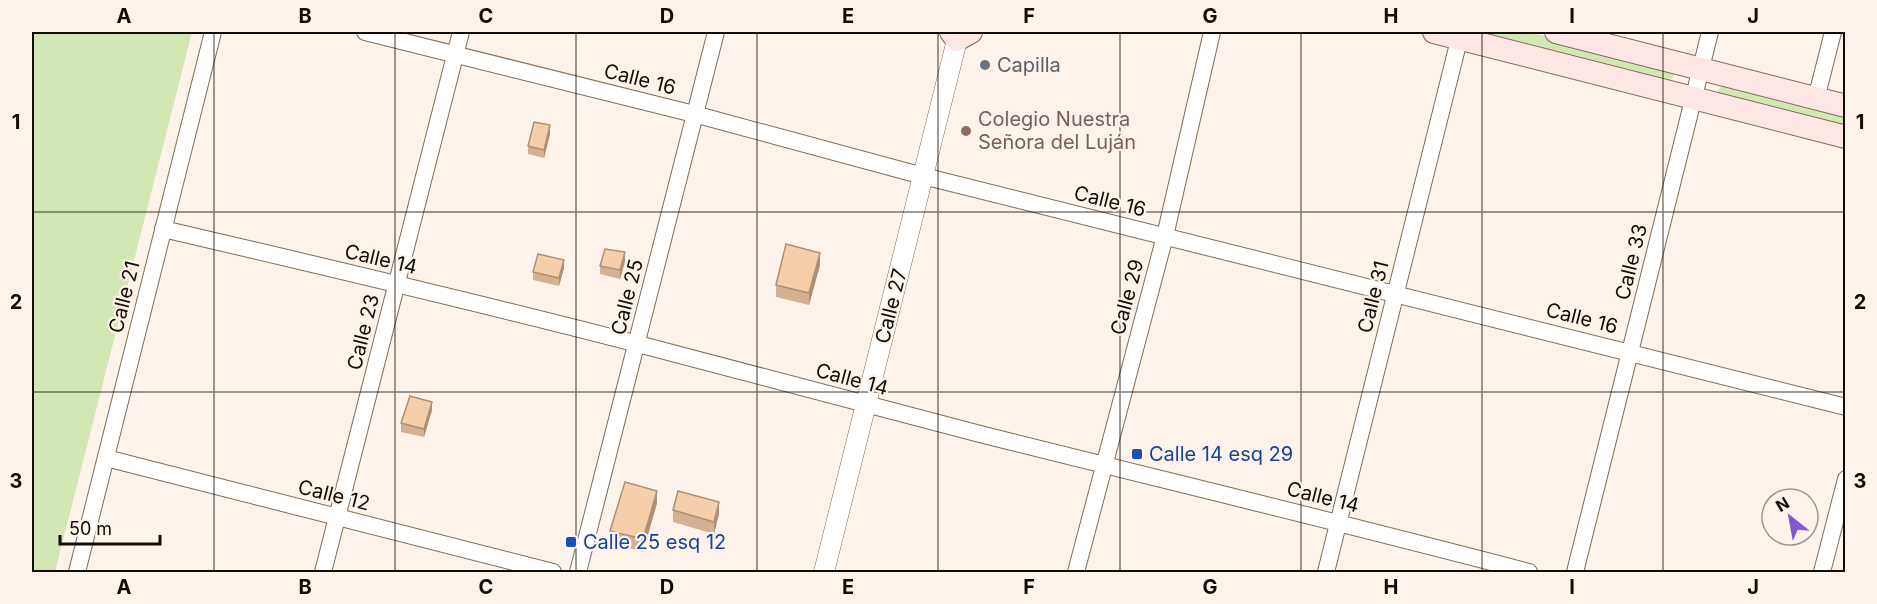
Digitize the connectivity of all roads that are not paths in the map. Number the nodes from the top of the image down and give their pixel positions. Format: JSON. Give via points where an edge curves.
{"nodes":[{"id":1,"x":213,"y":32,"type":"edge"},
{"id":2,"x":365,"y":32,"type":"edge"},
{"id":3,"x":461,"y":32,"type":"edge"},
{"id":4,"x":716,"y":32,"type":"edge"},
{"id":5,"x":1212,"y":32,"type":"edge"},
{"id":6,"x":1434,"y":32,"type":"edge"},
{"id":7,"x":1557,"y":32,"type":"edge"},
{"id":8,"x":1710,"y":32,"type":"edge"},
{"id":9,"x":1833,"y":32,"type":"edge"},
{"id":10,"x":960,"y":34,"type":"edge"},
{"id":11,"x":1460,"y":35,"type":"edge"},
{"id":12,"x":455,"y":55,"type":"junction"},
{"id":13,"x":1700,"y":68,"type":"junction"},
{"id":14,"x":1693,"y":98,"type":"junction"},
{"id":15,"x":1816,"y":99,"type":"junction"},
{"id":16,"x":1845,"y":106,"type":"edge"},
{"id":17,"x":694,"y":114,"type":"junction"},
{"id":18,"x":1845,"y":137,"type":"edge"},
{"id":19,"x":923,"y":176,"type":"junction"},
{"id":20,"x":163,"y":229,"type":"junction"},
{"id":21,"x":1165,"y":236,"type":"junction"},
{"id":22,"x":396,"y":284,"type":"junction"},
{"id":23,"x":1395,"y":294,"type":"junction"},
{"id":24,"x":638,"y":344,"type":"junction"},
{"id":25,"x":1631,"y":352,"type":"junction"},
{"id":26,"x":866,"y":404,"type":"junction"},
{"id":27,"x":1845,"y":407,"type":"edge"},
{"id":28,"x":106,"y":458,"type":"junction"},
{"id":29,"x":1104,"y":465,"type":"junction"},
{"id":30,"x":1845,"y":479,"type":"edge"},
{"id":31,"x":337,"y":518,"type":"junction"},
{"id":32,"x":1339,"y":522,"type":"junction"},
{"id":33,"x":77,"y":573,"type":"edge"},
{"id":34,"x":323,"y":573,"type":"edge"},
{"id":35,"x":553,"y":573,"type":"edge"},
{"id":36,"x":578,"y":573,"type":"edge"},
{"id":37,"x":824,"y":573,"type":"edge"},
{"id":38,"x":1076,"y":573,"type":"edge"},
{"id":39,"x":1326,"y":573,"type":"edge"},
{"id":40,"x":1529,"y":573,"type":"edge"},
{"id":41,"x":1575,"y":573,"type":"edge"},
{"id":42,"x":1822,"y":573,"type":"edge"}],
"edges":[{"from":1,"to":20,"type":"street","name":"Calle 21"},
{"from":2,"to":12,"type":"street","name":"Calle 16"},
{"from":3,"to":12,"type":"street","name":"Calle 23"},
{"from":4,"to":17,"type":"street","name":"Calle 25"},
{"from":5,"to":21,"type":"street","name":"Calle 29"},
{"from":6,"to":11,"type":"main road"},
{"from":7,"to":13,"type":"main road"},
{"from":8,"to":13,"type":"street","name":"Calle 33"},
{"from":9,"to":15,"type":"street"},
{"from":10,"to":19,"type":"street","name":"Calle 27"},
{"from":11,"to":14,"type":"main road"},
{"from":11,"to":23,"type":"street","name":"Calle 31"},
{"from":12,"to":17,"type":"street","name":"Calle 16"},
{"from":12,"to":22,"type":"street","name":"Calle 23"},
{"from":13,"to":14,"type":"street","name":"Calle 33"},
{"from":13,"to":15,"type":"main road"},
{"from":14,"to":18,"type":"main road"},
{"from":14,"to":25,"type":"street","name":"Calle 33"},
{"from":15,"to":16,"type":"main road"},
{"from":17,"to":19,"type":"street","name":"Calle 16"},
{"from":17,"to":24,"type":"street","name":"Calle 25"},
{"from":19,"to":21,"type":"street","name":"Calle 16"},
{"from":19,"to":26,"type":"street","name":"Calle 27"},
{"from":20,"to":22,"type":"street","name":"Calle 14"},
{"from":20,"to":28,"type":"street","name":"Calle 21"},
{"from":21,"to":23,"type":"street","name":"Calle 16"},
{"from":21,"to":29,"type":"street","name":"Calle 29"},
{"from":22,"to":24,"type":"street","name":"Calle 14"},
{"from":22,"to":31,"type":"street","name":"Calle 23"},
{"from":23,"to":25,"type":"street","name":"Calle 16"},
{"from":23,"to":32,"type":"street","name":"Calle 31"},
{"from":24,"to":26,"type":"street","name":"Calle 14"},
{"from":24,"to":36,"type":"street","name":"Calle 25"},
{"from":25,"to":27,"type":"street","name":"Calle 16"},
{"from":25,"to":41,"type":"street","name":"Calle 33"},
{"from":26,"to":29,"type":"street","name":"Calle 14"},
{"from":26,"to":37,"type":"street","name":"Calle 27"},
{"from":28,"to":31,"type":"street","name":"Calle 12"},
{"from":28,"to":33,"type":"street","name":"Calle 21"},
{"from":29,"to":32,"type":"street","name":"Calle 14"},
{"from":29,"to":38,"type":"street","name":"Calle 29"},
{"from":30,"to":42,"type":"street"},
{"from":31,"to":34,"type":"street","name":"Calle 23"},
{"from":31,"to":35,"type":"street","name":"Calle 12"},
{"from":32,"to":39,"type":"street","name":"Calle 31"},
{"from":32,"to":40,"type":"street","name":"Calle 14"}]}
